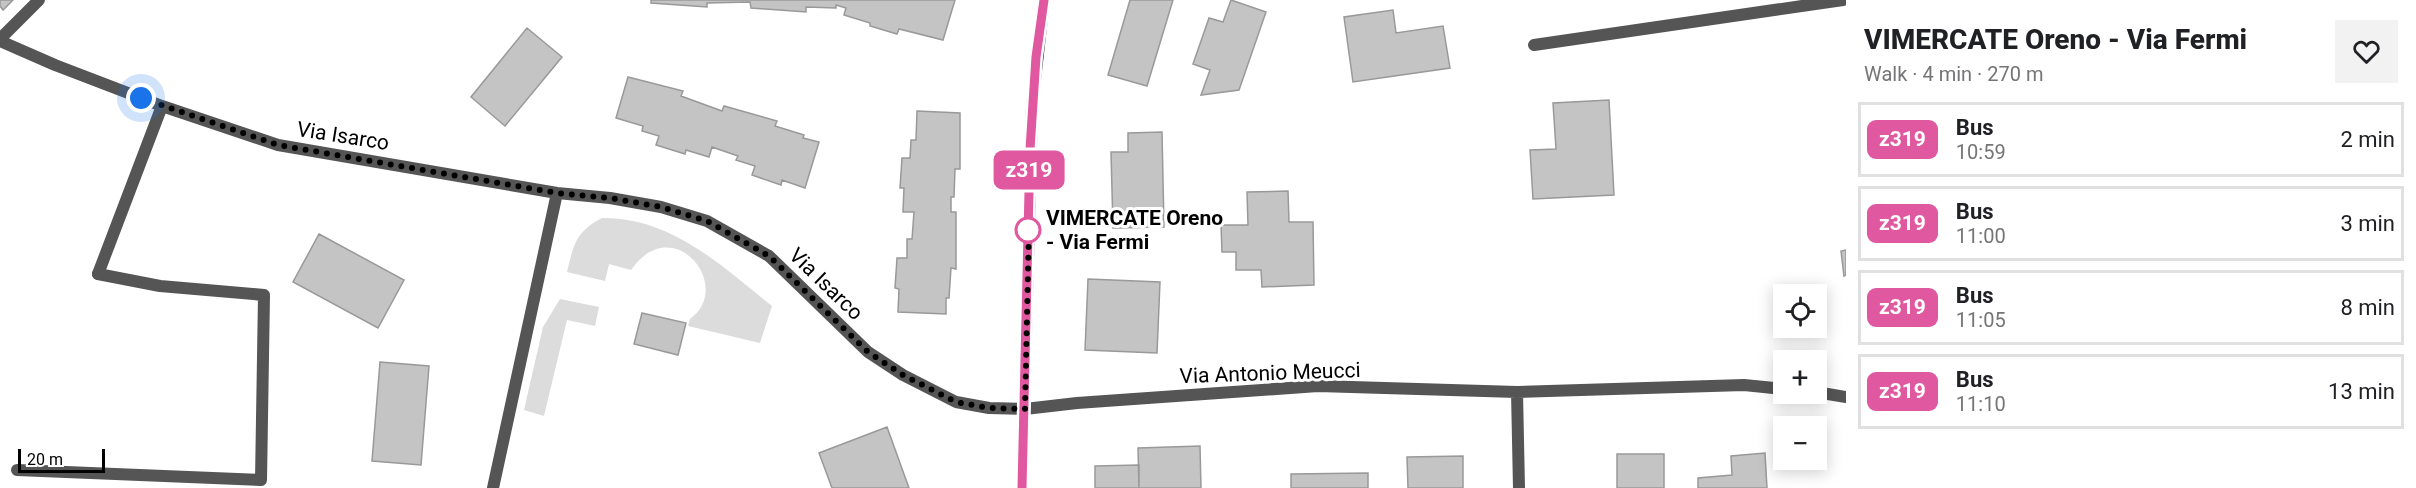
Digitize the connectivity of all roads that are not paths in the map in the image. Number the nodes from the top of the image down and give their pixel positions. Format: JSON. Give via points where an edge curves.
{"nodes":[{"id":1,"x":39,"y":0,"type":"edge"},
{"id":2,"x":1044,"y":0,"type":"edge"},
{"id":3,"x":1843,"y":0,"type":"edge"},
{"id":4,"x":1820,"y":2,"type":"edge"},
{"id":5,"x":0,"y":40,"type":"edge"},
{"id":6,"x":1534,"y":45,"type":"dead end"},
{"id":7,"x":162,"y":106,"type":"junction"},
{"id":8,"x":557,"y":193,"type":"junction"},
{"id":9,"x":1773,"y":388,"type":"edge"},
{"id":10,"x":1517,"y":392,"type":"junction"},
{"id":11,"x":1827,"y":394,"type":"edge"},
{"id":12,"x":1846,"y":397,"type":"edge"},
{"id":13,"x":1025,"y":409,"type":"junction"},
{"id":14,"x":17,"y":470,"type":"dead end"},
{"id":15,"x":493,"y":488,"type":"edge"},
{"id":16,"x":1022,"y":488,"type":"edge"},
{"id":17,"x":1519,"y":488,"type":"edge"}],
"edges":[{"from":1,"to":5,"type":"street"},
{"from":2,"to":13,"type":"street","via":[[1031,139]]},
{"from":3,"to":4,"type":"street"},
{"from":4,"to":6,"type":"street"},
{"from":5,"to":7,"type":"street","name":"Via Isarco"},
{"from":7,"to":8,"type":"street","name":"Via Isarco","via":[[278,145]]},
{"from":7,"to":14,"type":"street","via":[[98,274],[160,286],[264,294],[261,480]]},
{"from":8,"to":13,"type":"street","name":"Via Isarco","via":[[661,207],[707,221],[769,256],[868,352],[903,375],[956,402]]},
{"from":8,"to":15,"type":"street"},
{"from":9,"to":10,"type":"street","name":"Via Antonio Meucci","via":[[1744,385]]},
{"from":10,"to":13,"type":"street","name":"Via Antonio Meucci","via":[[1318,386]]},
{"from":10,"to":17,"type":"street"},
{"from":11,"to":12,"type":"street"},
{"from":13,"to":16,"type":"street"}]}
